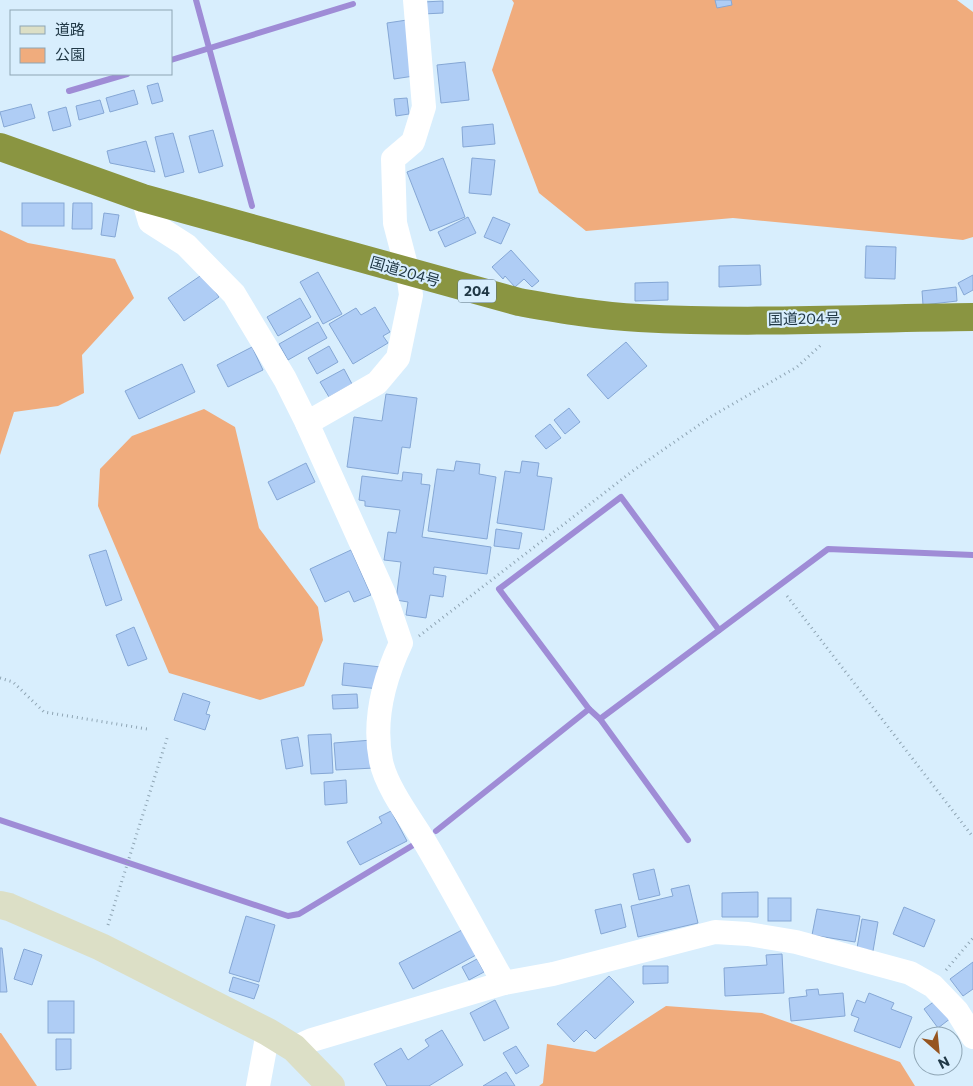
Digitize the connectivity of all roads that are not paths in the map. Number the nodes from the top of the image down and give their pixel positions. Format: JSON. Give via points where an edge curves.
{"nodes":[{"id":1,"x":415,"y":0,"type":"edge"},
{"id":2,"x":0,"y":147,"type":"edge"},
{"id":3,"x":144,"y":198,"type":"junction"},
{"id":4,"x":408,"y":273,"type":"junction"},
{"id":5,"x":973,"y":317,"type":"edge"},
{"id":6,"x":307,"y":423,"type":"junction"},
{"id":7,"x":0,"y":905,"type":"edge"},
{"id":8,"x":504,"y":983,"type":"junction"},
{"id":9,"x":268,"y":1032,"type":"junction"},
{"id":10,"x":973,"y":1037,"type":"edge"},
{"id":11,"x":294,"y":1048,"type":"junction"},
{"id":12,"x":258,"y":1086,"type":"edge"},
{"id":13,"x":332,"y":1086,"type":"edge"}],
"edges":[{"from":1,"to":4,"type":"street","via":[[424,107],[413,142],[393,159],[395,223]]},
{"from":2,"to":3,"type":"highway","name":"国道204号","number":"204"},
{"from":3,"to":4,"type":"highway","name":"国道204号","number":"204"},
{"from":3,"to":6,"type":"street","via":[[150,222],[186,245],[234,294]]},
{"from":4,"to":5,"type":"highway","name":"国道204号","number":"204","via":[[519,302],[638,318]]},
{"from":4,"to":6,"type":"street","via":[[411,294],[398,358],[377,383]]},
{"from":6,"to":8,"type":"street","via":[[385,596],[401,643],[392,662],[378,717],[381,761],[388,781]]},
{"from":7,"to":9,"type":"street","via":[[101,947]]},
{"from":8,"to":10,"type":"street","via":[[553,974],[715,932],[748,934],[796,942],[910,973],[933,986],[957,1011]]},
{"from":8,"to":11,"type":"street"},
{"from":9,"to":11,"type":"street"},
{"from":9,"to":12,"type":"street"},
{"from":11,"to":13,"type":"street"}]}
